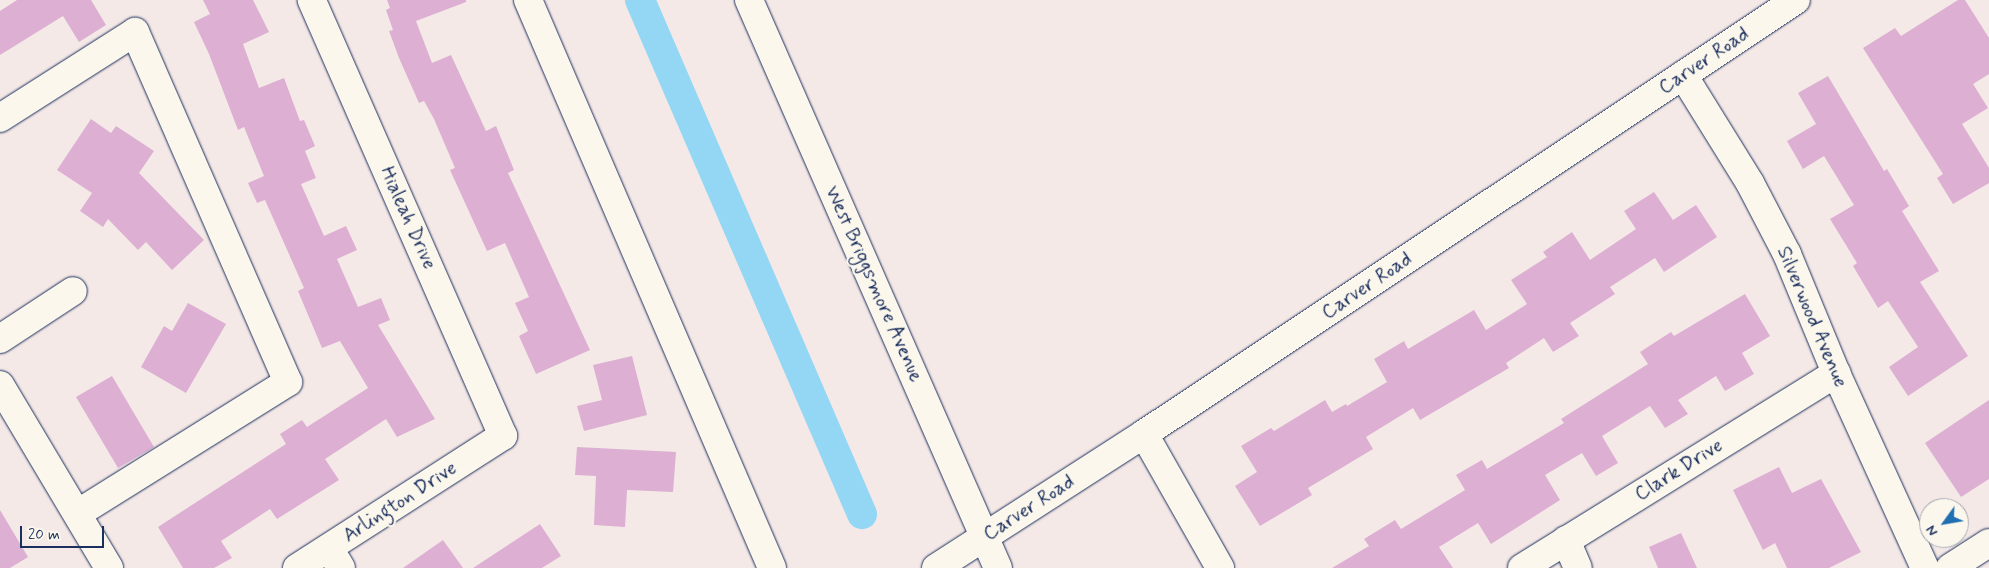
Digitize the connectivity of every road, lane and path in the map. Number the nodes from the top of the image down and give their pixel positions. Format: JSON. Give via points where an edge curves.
{"nodes":[{"id":1,"x":312,"y":0,"type":"edge"},
{"id":2,"x":528,"y":0,"type":"edge"},
{"id":3,"x":749,"y":0,"type":"edge"},
{"id":4,"x":1796,"y":0,"type":"edge"},
{"id":5,"x":1684,"y":75,"type":"junction"},
{"id":6,"x":0,"y":118,"type":"edge"},
{"id":7,"x":73,"y":291,"type":"dead end"},
{"id":8,"x":0,"y":339,"type":"edge"},
{"id":9,"x":1836,"y":373,"type":"junction"},
{"id":10,"x":0,"y":385,"type":"edge"},
{"id":11,"x":1144,"y":434,"type":"junction"},
{"id":12,"x":503,"y":436,"type":"joint"},
{"id":13,"x":78,"y":513,"type":"junction"},
{"id":14,"x":984,"y":537,"type":"junction"},
{"id":15,"x":1566,"y":540,"type":"junction"},
{"id":16,"x":1989,"y":543,"type":"edge"},
{"id":17,"x":335,"y":558,"type":"edge"},
{"id":18,"x":109,"y":568,"type":"edge"},
{"id":19,"x":297,"y":568,"type":"edge"},
{"id":20,"x":772,"y":568,"type":"edge"},
{"id":21,"x":936,"y":568,"type":"edge"},
{"id":22,"x":998,"y":568,"type":"edge"},
{"id":23,"x":1220,"y":568,"type":"edge"},
{"id":24,"x":1522,"y":568,"type":"edge"},
{"id":25,"x":1578,"y":568,"type":"edge"},
{"id":26,"x":1925,"y":568,"type":"edge"},
{"id":27,"x":1950,"y":568,"type":"edge"}],
"edges":[{"from":1,"to":12,"type":"street","name":"Hialeah Drive"},
{"from":2,"to":20,"type":"street"},
{"from":3,"to":14,"type":"street","name":"West Briggsmore Avenue"},
{"from":4,"to":5,"type":"street","name":"Carver Road"},
{"from":5,"to":9,"type":"street","name":"Silverwood Avenue","via":[[1750,184],[1787,254]]},
{"from":5,"to":11,"type":"street","name":"Carver Road"},
{"from":6,"to":13,"type":"street","via":[[135,32],[288,382]]},
{"from":7,"to":8,"type":"street"},
{"from":9,"to":15,"type":"street","name":"Clark Drive"},
{"from":9,"to":26,"type":"street","name":"Silverwood Avenue"},
{"from":10,"to":13,"type":"street"},
{"from":11,"to":14,"type":"street","name":"Carver Road"},
{"from":11,"to":23,"type":"street"},
{"from":12,"to":17,"type":"street","name":"Arlington Drive"},
{"from":13,"to":18,"type":"street"},
{"from":14,"to":21,"type":"street","name":"Carver Road"},
{"from":14,"to":22,"type":"street","name":"West Briggsmore Avenue"},
{"from":15,"to":24,"type":"street","name":"Clark Drive"},
{"from":15,"to":25,"type":"street"},
{"from":16,"to":27,"type":"street"},
{"from":17,"to":19,"type":"street","name":"Arlington Drive"}]}
